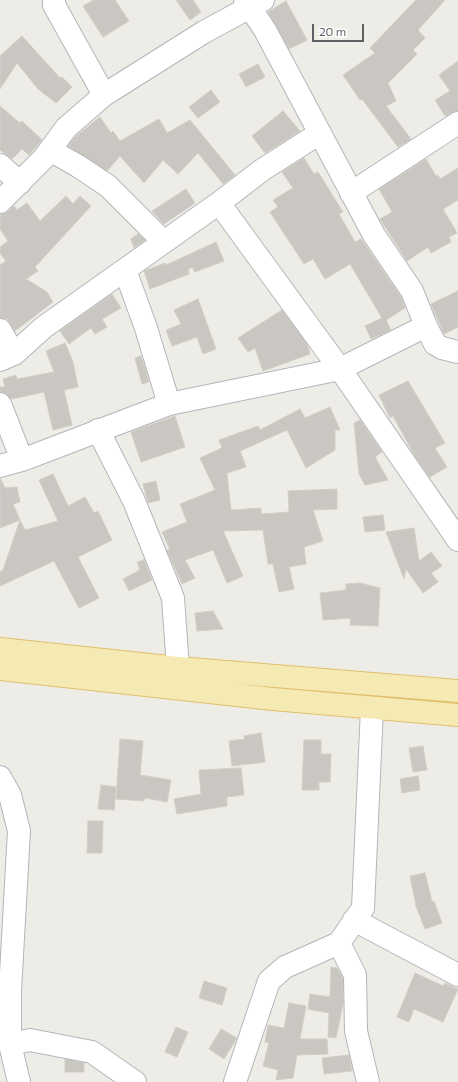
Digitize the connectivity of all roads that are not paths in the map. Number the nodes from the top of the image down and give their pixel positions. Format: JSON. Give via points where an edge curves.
{"nodes":[{"id":1,"x":54,"y":0,"type":"edge"},
{"id":2,"x":252,"y":3,"type":"edge"},
{"id":3,"x":104,"y":94,"type":"junction"},
{"id":4,"x":458,"y":123,"type":"edge"},
{"id":5,"x":320,"y":134,"type":"junction"},
{"id":6,"x":50,"y":150,"type":"junction"},
{"id":7,"x":0,"y":165,"type":"edge"},
{"id":8,"x":20,"y":183,"type":"junction"},
{"id":9,"x":351,"y":193,"type":"junction"},
{"id":10,"x":0,"y":202,"type":"edge"},
{"id":11,"x":219,"y":203,"type":"junction"},
{"id":12,"x":164,"y":242,"type":"junction"},
{"id":13,"x":125,"y":270,"type":"junction"},
{"id":14,"x":426,"y":326,"type":"junction"},
{"id":15,"x":0,"y":330,"type":"edge"},
{"id":16,"x":458,"y":352,"type":"edge"},
{"id":17,"x":7,"y":357,"type":"edge"},
{"id":18,"x":340,"y":369,"type":"junction"},
{"id":19,"x":0,"y":404,"type":"edge"},
{"id":20,"x":170,"y":404,"type":"junction"},
{"id":21,"x":98,"y":430,"type":"junction"},
{"id":22,"x":22,"y":460,"type":"junction"},
{"id":23,"x":0,"y":466,"type":"edge"},
{"id":24,"x":458,"y":540,"type":"edge"},
{"id":25,"x":1,"y":656,"type":"edge"},
{"id":26,"x":178,"y":668,"type":"junction"},
{"id":27,"x":458,"y":691,"type":"edge"},
{"id":28,"x":372,"y":708,"type":"junction"},
{"id":29,"x":458,"y":715,"type":"edge"},
{"id":30,"x":0,"y":777,"type":"edge"},
{"id":31,"x":354,"y":920,"type":"junction"},
{"id":32,"x":339,"y":943,"type":"junction"},
{"id":33,"x":458,"y":974,"type":"edge"},
{"id":34,"x":10,"y":1044,"type":"junction"},
{"id":35,"x":19,"y":1082,"type":"edge"},
{"id":36,"x":135,"y":1082,"type":"edge"},
{"id":37,"x":235,"y":1082,"type":"edge"},
{"id":38,"x":368,"y":1082,"type":"edge"}],
"edges":[{"from":1,"to":3,"type":"street","via":[[58,12]]},
{"from":2,"to":3,"type":"street"},
{"from":2,"to":5,"type":"street"},
{"from":3,"to":6,"type":"street","via":[[66,128]]},
{"from":4,"to":9,"type":"street"},
{"from":5,"to":9,"type":"street"},
{"from":5,"to":11,"type":"street","via":[[262,170]]},
{"from":6,"to":8,"type":"street"},
{"from":6,"to":12,"type":"street","via":[[108,186]]},
{"from":7,"to":8,"type":"street"},
{"from":8,"to":10,"type":"street"},
{"from":9,"to":14,"type":"street","via":[[374,235],[412,291]]},
{"from":11,"to":12,"type":"street"},
{"from":11,"to":18,"type":"street"},
{"from":12,"to":13,"type":"street"},
{"from":13,"to":17,"type":"street","via":[[44,327]]},
{"from":13,"to":20,"type":"street"},
{"from":14,"to":16,"type":"street","via":[[435,344]]},
{"from":14,"to":18,"type":"street"},
{"from":15,"to":17,"type":"street"},
{"from":18,"to":20,"type":"street"},
{"from":18,"to":24,"type":"street"},
{"from":19,"to":22,"type":"street"},
{"from":20,"to":21,"type":"street"},
{"from":21,"to":22,"type":"street"},
{"from":21,"to":26,"type":"street","via":[[134,501],[173,598]]},
{"from":22,"to":23,"type":"street"},
{"from":25,"to":26,"type":"main road"},
{"from":25,"to":28,"type":"main road"},
{"from":26,"to":27,"type":"main road"},
{"from":28,"to":29,"type":"main road"},
{"from":28,"to":31,"type":"street","via":[[363,908]]},
{"from":30,"to":34,"type":"street","via":[[10,796],[19,831],[10,983]]},
{"from":31,"to":32,"type":"street"},
{"from":31,"to":33,"type":"street"},
{"from":32,"to":37,"type":"street","via":[[285,967],[269,981]]},
{"from":32,"to":38,"type":"street","via":[[355,976],[356,1031]]},
{"from":34,"to":35,"type":"street"},
{"from":34,"to":36,"type":"street","via":[[30,1040],[92,1052]]}]}
